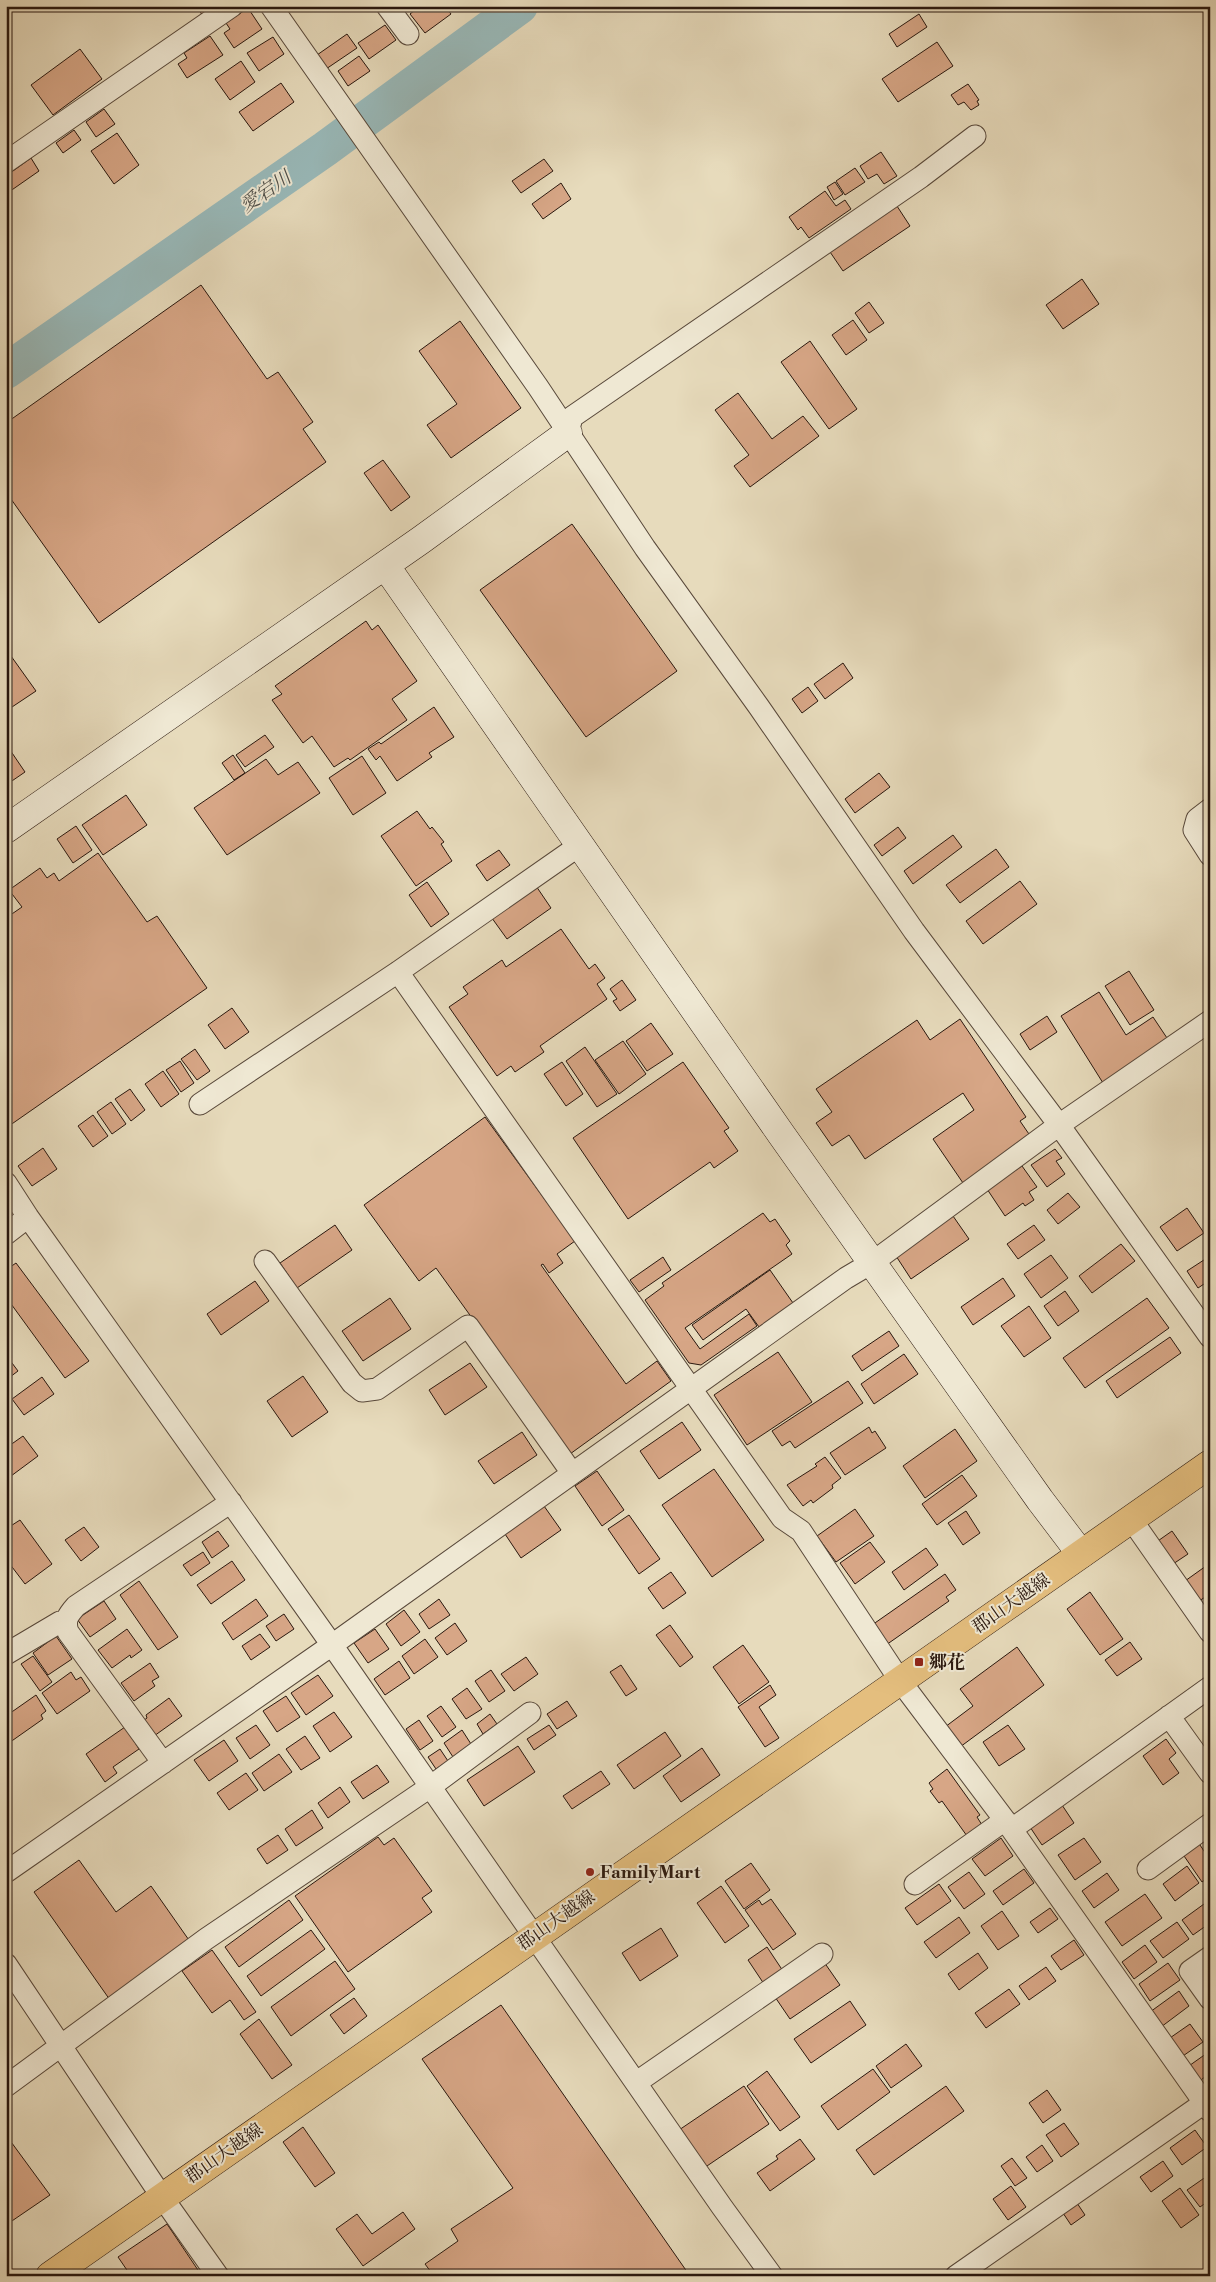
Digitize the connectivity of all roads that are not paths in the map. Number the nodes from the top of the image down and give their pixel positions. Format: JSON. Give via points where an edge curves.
{"nodes":[{"id":1,"x":232,"y":6,"type":"edge"},
{"id":2,"x":271,"y":6,"type":"edge"},
{"id":3,"x":387,"y":6,"type":"edge"},
{"id":4,"x":408,"y":34,"type":"dead end"},
{"id":5,"x":975,"y":136,"type":"dead end"},
{"id":6,"x":6,"y":162,"type":"edge"},
{"id":7,"x":568,"y":434,"type":"junction"},
{"id":8,"x":385,"y":565,"type":"junction"},
{"id":9,"x":1210,"y":809,"type":"edge"},
{"id":10,"x":6,"y":830,"type":"edge"},
{"id":11,"x":580,"y":845,"type":"junction"},
{"id":12,"x":1210,"y":855,"type":"edge"},
{"id":13,"x":398,"y":972,"type":"junction"},
{"id":14,"x":1210,"y":1021,"type":"edge"},
{"id":15,"x":200,"y":1104,"type":"dead end"},
{"id":16,"x":1059,"y":1125,"type":"junction"},
{"id":17,"x":6,"y":1183,"type":"edge"},
{"id":18,"x":28,"y":1217,"type":"junction"},
{"id":19,"x":6,"y":1234,"type":"edge"},
{"id":20,"x":264,"y":1261,"type":"dead end"},
{"id":21,"x":873,"y":1262,"type":"junction"},
{"id":22,"x":1210,"y":1337,"type":"edge"},
{"id":23,"x":692,"y":1388,"type":"junction"},
{"id":24,"x":1210,"y":1464,"type":"edge"},
{"id":25,"x":572,"y":1473,"type":"junction"},
{"id":26,"x":231,"y":1502,"type":"junction"},
{"id":27,"x":1131,"y":1519,"type":"junction"},
{"id":28,"x":1081,"y":1554,"type":"junction"},
{"id":29,"x":65,"y":1622,"type":"junction"},
{"id":30,"x":1210,"y":1632,"type":"edge"},
{"id":31,"x":332,"y":1645,"type":"junction"},
{"id":32,"x":6,"y":1654,"type":"edge"},
{"id":33,"x":901,"y":1682,"type":"junction"},
{"id":34,"x":1210,"y":1687,"type":"edge"},
{"id":35,"x":530,"y":1713,"type":"dead end"},
{"id":36,"x":1169,"y":1716,"type":"junction"},
{"id":37,"x":163,"y":1763,"type":"junction"},
{"id":38,"x":1210,"y":1773,"type":"edge"},
{"id":39,"x":430,"y":1787,"type":"junction"},
{"id":40,"x":1008,"y":1824,"type":"junction"},
{"id":41,"x":1210,"y":1824,"type":"edge"},
{"id":42,"x":1148,"y":1869,"type":"dead end"},
{"id":43,"x":6,"y":1872,"type":"edge"},
{"id":44,"x":916,"y":1884,"type":"dead end"},
{"id":45,"x":534,"y":1936,"type":"junction"},
{"id":46,"x":822,"y":1954,"type":"dead end"},
{"id":47,"x":1210,"y":1957,"type":"edge"},
{"id":48,"x":6,"y":1964,"type":"edge"},
{"id":49,"x":1210,"y":1999,"type":"edge"},
{"id":50,"x":61,"y":2046,"type":"junction"},
{"id":51,"x":637,"y":2082,"type":"junction"},
{"id":52,"x":6,"y":2086,"type":"edge"},
{"id":53,"x":1208,"y":2104,"type":"edge"},
{"id":54,"x":162,"y":2197,"type":"junction"},
{"id":55,"x":50,"y":2276,"type":"edge"},
{"id":56,"x":218,"y":2276,"type":"edge"},
{"id":57,"x":772,"y":2276,"type":"edge"},
{"id":58,"x":956,"y":2276,"type":"edge"}],
"edges":[{"from":1,"to":6,"type":"street"},
{"from":2,"to":7,"type":"street","via":[[538,386]]},
{"from":3,"to":4,"type":"street"},
{"from":5,"to":7,"type":"street","via":[[921,177],[572,417]]},
{"from":7,"to":8,"type":"street"},
{"from":7,"to":16,"type":"street","via":[[914,932]]},
{"from":8,"to":10,"type":"street"},
{"from":8,"to":11,"type":"street"},
{"from":9,"to":12,"type":"street","via":[[1197,819],[1194,830]]},
{"from":11,"to":13,"type":"street"},
{"from":11,"to":21,"type":"street"},
{"from":13,"to":15,"type":"street"},
{"from":13,"to":23,"type":"street"},
{"from":14,"to":16,"type":"street"},
{"from":16,"to":21,"type":"street"},
{"from":16,"to":22,"type":"street"},
{"from":17,"to":18,"type":"street"},
{"from":18,"to":19,"type":"street"},
{"from":18,"to":26,"type":"street"},
{"from":20,"to":25,"type":"street","via":[[352,1383],[362,1391],[377,1389],[468,1326]]},
{"from":21,"to":23,"type":"street"},
{"from":21,"to":28,"type":"street"},
{"from":23,"to":25,"type":"street"},
{"from":23,"to":33,"type":"street","via":[[782,1518],[801,1531]]},
{"from":24,"to":27,"type":"main road","name":"郡山大越線"},
{"from":25,"to":31,"type":"street"},
{"from":26,"to":29,"type":"street","via":[[76,1606]]},
{"from":26,"to":31,"type":"street"},
{"from":27,"to":28,"type":"main road","name":"郡山大越線"},
{"from":27,"to":30,"type":"street"},
{"from":28,"to":33,"type":"main road","name":"郡山大越線"},
{"from":29,"to":32,"type":"street"},
{"from":29,"to":37,"type":"street","via":[[68,1632]]},
{"from":31,"to":37,"type":"street"},
{"from":31,"to":39,"type":"street"},
{"from":33,"to":40,"type":"street"},
{"from":33,"to":45,"type":"main road","name":"郡山大越線"},
{"from":34,"to":36,"type":"street"},
{"from":35,"to":39,"type":"street"},
{"from":36,"to":38,"type":"street"},
{"from":36,"to":40,"type":"street"},
{"from":37,"to":43,"type":"street"},
{"from":39,"to":45,"type":"street"},
{"from":39,"to":50,"type":"street","via":[[206,1939]]},
{"from":40,"to":44,"type":"street"},
{"from":40,"to":53,"type":"street"},
{"from":41,"to":42,"type":"street"},
{"from":45,"to":51,"type":"street"},
{"from":45,"to":54,"type":"main road","name":"郡山大越線"},
{"from":46,"to":51,"type":"street"},
{"from":47,"to":49,"type":"street","via":[[1190,1971]]},
{"from":48,"to":50,"type":"street"},
{"from":50,"to":52,"type":"street"},
{"from":50,"to":54,"type":"street"},
{"from":51,"to":57,"type":"street"},
{"from":53,"to":58,"type":"street"},
{"from":54,"to":55,"type":"main road","name":"郡山大越線"},
{"from":54,"to":56,"type":"street"}]}
